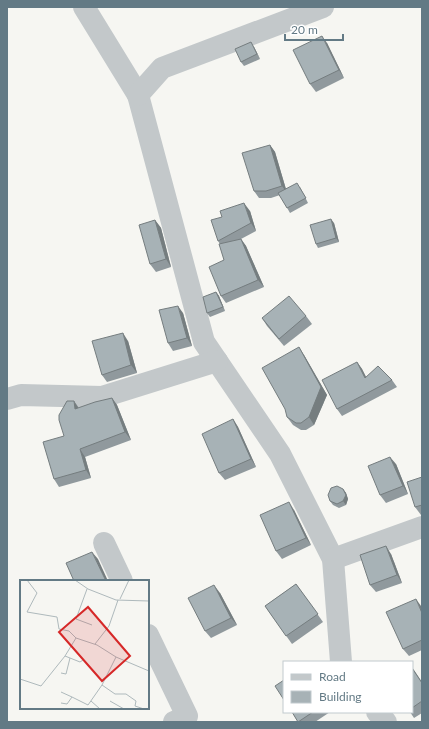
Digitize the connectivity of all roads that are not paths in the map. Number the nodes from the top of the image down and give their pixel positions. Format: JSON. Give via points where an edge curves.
{"nodes":[{"id":1,"x":84,"y":7,"type":"edge"},
{"id":2,"x":323,"y":7,"type":"edge"},
{"id":3,"x":138,"y":95,"type":"junction"},
{"id":4,"x":217,"y":361,"type":"junction"},
{"id":5,"x":7,"y":399,"type":"edge"},
{"id":6,"x":422,"y":527,"type":"edge"},
{"id":7,"x":104,"y":543,"type":"dead end"},
{"id":8,"x":333,"y":559,"type":"junction"},
{"id":9,"x":122,"y":580,"type":"edge"},
{"id":10,"x":149,"y":637,"type":"edge"},
{"id":11,"x":341,"y":661,"type":"edge"},
{"id":12,"x":378,"y":713,"type":"edge"},
{"id":13,"x":174,"y":722,"type":"edge"},
{"id":14,"x":386,"y":722,"type":"edge"}],
"edges":[{"from":1,"to":3,"type":"street"},
{"from":2,"to":3,"type":"street","via":[[162,68]]},
{"from":3,"to":4,"type":"street","via":[[204,342]]},
{"from":4,"to":5,"type":"street","via":[[102,397],[21,395]]},
{"from":4,"to":8,"type":"street","via":[[280,454]]},
{"from":6,"to":8,"type":"street"},
{"from":7,"to":9,"type":"street"},
{"from":8,"to":11,"type":"street"},
{"from":10,"to":13,"type":"street","via":[[187,716]]},
{"from":12,"to":14,"type":"street"}]}
